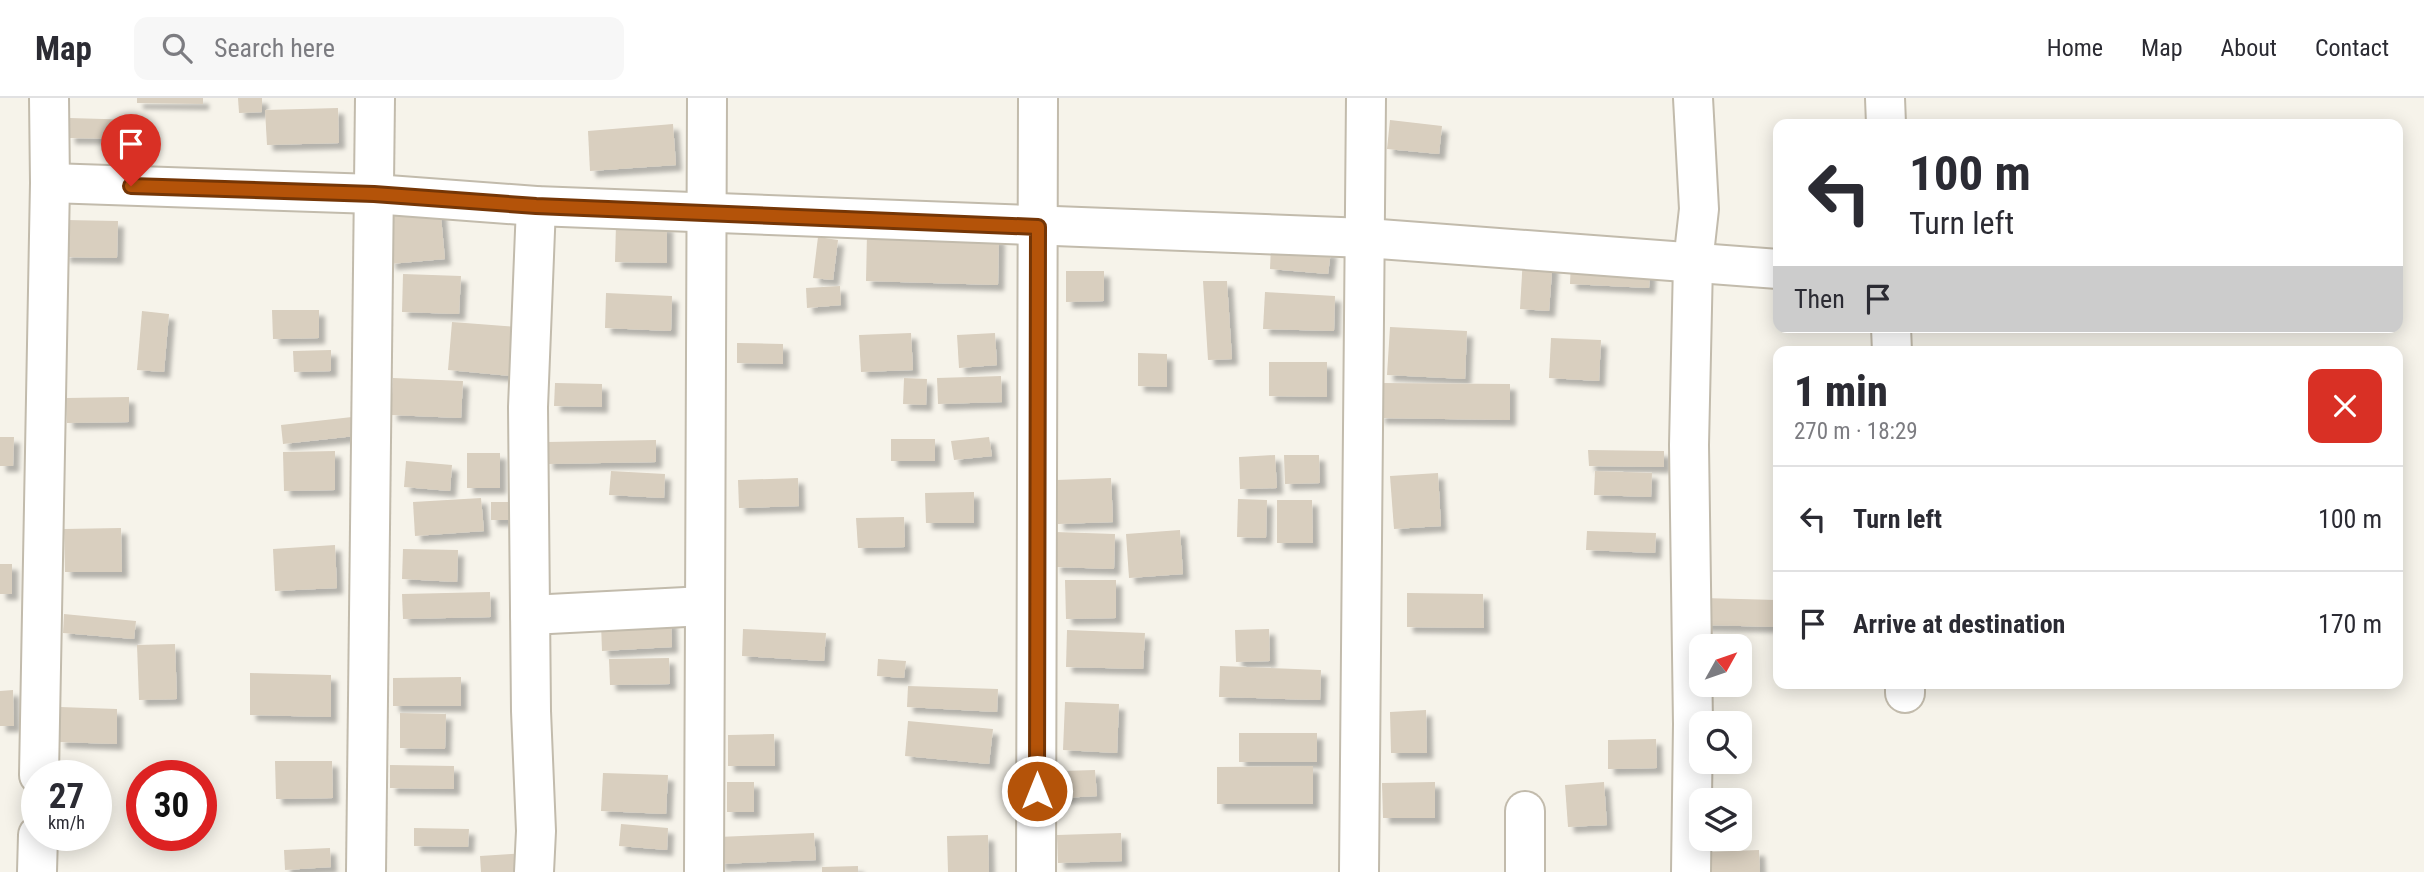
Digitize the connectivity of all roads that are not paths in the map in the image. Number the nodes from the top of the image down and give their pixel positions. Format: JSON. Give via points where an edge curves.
{"nodes":[{"id":1,"x":49,"y":98,"type":"edge"},
{"id":2,"x":374,"y":98,"type":"edge"},
{"id":3,"x":707,"y":98,"type":"edge"},
{"id":4,"x":1038,"y":98,"type":"edge"},
{"id":5,"x":1366,"y":98,"type":"edge"},
{"id":6,"x":1693,"y":98,"type":"edge"},
{"id":7,"x":1885,"y":98,"type":"edge"},
{"id":8,"x":1885,"y":119,"type":"edge"},
{"id":9,"x":50,"y":183,"type":"junction"},
{"id":10,"x":374,"y":194,"type":"junction"},
{"id":11,"x":536,"y":206,"type":"junction"},
{"id":12,"x":707,"y":212,"type":"junction"},
{"id":13,"x":1038,"y":227,"type":"junction"},
{"id":14,"x":1366,"y":238,"type":"junction"},
{"id":15,"x":1693,"y":263,"type":"junction"},
{"id":16,"x":1773,"y":270,"type":"edge"},
{"id":17,"x":705,"y":606,"type":"junction"},
{"id":18,"x":530,"y":615,"type":"junction"},
{"id":19,"x":39,"y":760,"type":"edge"},
{"id":20,"x":1525,"y":811,"type":"dead end"},
{"id":21,"x":38,"y":851,"type":"edge"},
{"id":22,"x":37,"y":872,"type":"edge"},
{"id":23,"x":366,"y":872,"type":"edge"},
{"id":24,"x":534,"y":872,"type":"edge"},
{"id":25,"x":704,"y":872,"type":"edge"},
{"id":26,"x":1036,"y":872,"type":"edge"},
{"id":27,"x":1359,"y":872,"type":"edge"},
{"id":28,"x":1525,"y":872,"type":"edge"},
{"id":29,"x":1691,"y":872,"type":"edge"}],
"edges":[{"from":1,"to":9,"type":"street"},
{"from":2,"to":10,"type":"street"},
{"from":3,"to":12,"type":"street"},
{"from":4,"to":13,"type":"street"},
{"from":5,"to":14,"type":"street"},
{"from":6,"to":15,"type":"street","via":[[1699,209]]},
{"from":7,"to":8,"type":"street"},
{"from":9,"to":10,"type":"street"},
{"from":9,"to":19,"type":"street"},
{"from":10,"to":11,"type":"street"},
{"from":10,"to":23,"type":"street"},
{"from":11,"to":12,"type":"street"},
{"from":11,"to":18,"type":"street","via":[[528,407]]},
{"from":12,"to":13,"type":"street"},
{"from":12,"to":17,"type":"street"},
{"from":13,"to":14,"type":"street"},
{"from":13,"to":26,"type":"street"},
{"from":14,"to":15,"type":"street"},
{"from":14,"to":27,"type":"street"},
{"from":15,"to":16,"type":"street"},
{"from":15,"to":29,"type":"street"},
{"from":17,"to":18,"type":"street"},
{"from":17,"to":25,"type":"street"},
{"from":18,"to":24,"type":"street"},
{"from":20,"to":28,"type":"street"},
{"from":21,"to":22,"type":"street"}]}
